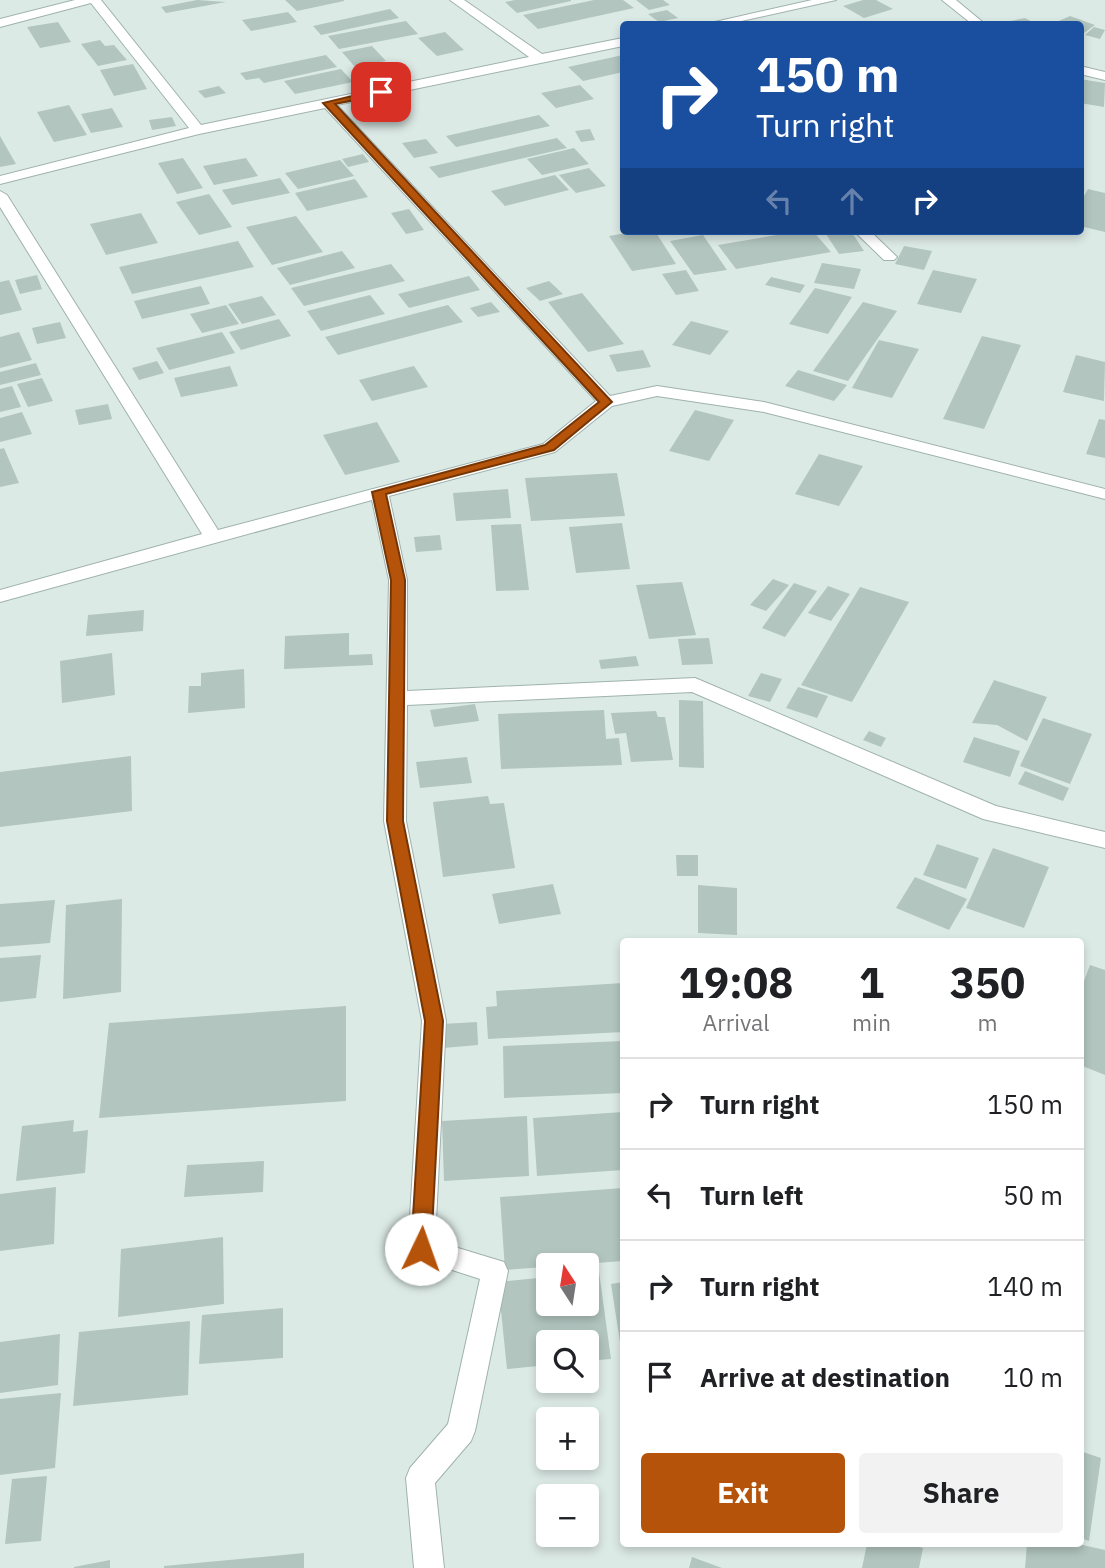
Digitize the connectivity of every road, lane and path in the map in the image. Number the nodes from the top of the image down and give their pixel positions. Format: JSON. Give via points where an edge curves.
{"nodes":[{"id":1,"x":89,"y":0,"type":"edge"},
{"id":2,"x":95,"y":0,"type":"edge"},
{"id":3,"x":456,"y":0,"type":"edge"},
{"id":4,"x":830,"y":0,"type":"edge"},
{"id":5,"x":948,"y":0,"type":"edge"},
{"id":6,"x":805,"y":2,"type":"edge"},
{"id":7,"x":724,"y":21,"type":"edge"},
{"id":8,"x":975,"y":21,"type":"edge"},
{"id":9,"x":0,"y":23,"type":"edge"},
{"id":10,"x":620,"y":43,"type":"edge"},
{"id":11,"x":540,"y":59,"type":"junction"},
{"id":12,"x":1084,"y":72,"type":"edge"},
{"id":13,"x":1105,"y":76,"type":"edge"},
{"id":14,"x":328,"y":103,"type":"junction"},
{"id":15,"x":198,"y":130,"type":"junction"},
{"id":16,"x":0,"y":180,"type":"edge"},
{"id":17,"x":0,"y":195,"type":"edge"},
{"id":18,"x":865,"y":235,"type":"edge"},
{"id":19,"x":889,"y":257,"type":"dead end"},
{"id":20,"x":606,"y":402,"type":"junction"},
{"id":21,"x":379,"y":492,"type":"junction"},
{"id":22,"x":1105,"y":494,"type":"edge"},
{"id":23,"x":213,"y":537,"type":"junction"},
{"id":24,"x":0,"y":596,"type":"edge"},
{"id":25,"x":399,"y":698,"type":"junction"},
{"id":26,"x":1105,"y":840,"type":"edge"},
{"id":27,"x":429,"y":1568,"type":"edge"}],
"edges":[{"from":1,"to":9,"type":"street"},
{"from":2,"to":15,"type":"street"},
{"from":3,"to":11,"type":"street"},
{"from":4,"to":6,"type":"street"},
{"from":5,"to":8,"type":"street"},
{"from":6,"to":7,"type":"street"},
{"from":10,"to":11,"type":"street"},
{"from":11,"to":14,"type":"street"},
{"from":12,"to":13,"type":"street"},
{"from":14,"to":15,"type":"street"},
{"from":14,"to":20,"type":"street"},
{"from":15,"to":16,"type":"street"},
{"from":17,"to":23,"type":"street"},
{"from":18,"to":19,"type":"street"},
{"from":20,"to":21,"type":"street","via":[[549,448]]},
{"from":20,"to":22,"type":"street","via":[[657,391],[764,407]]},
{"from":21,"to":23,"type":"street"},
{"from":21,"to":25,"type":"street","via":[[398,580]]},
{"from":23,"to":24,"type":"street"},
{"from":25,"to":26,"type":"street","via":[[695,685],[991,813]]},
{"from":25,"to":27,"type":"street","via":[[395,821],[434,1021],[421,1249],[495,1271],[461,1430],[420,1478]]}]}
